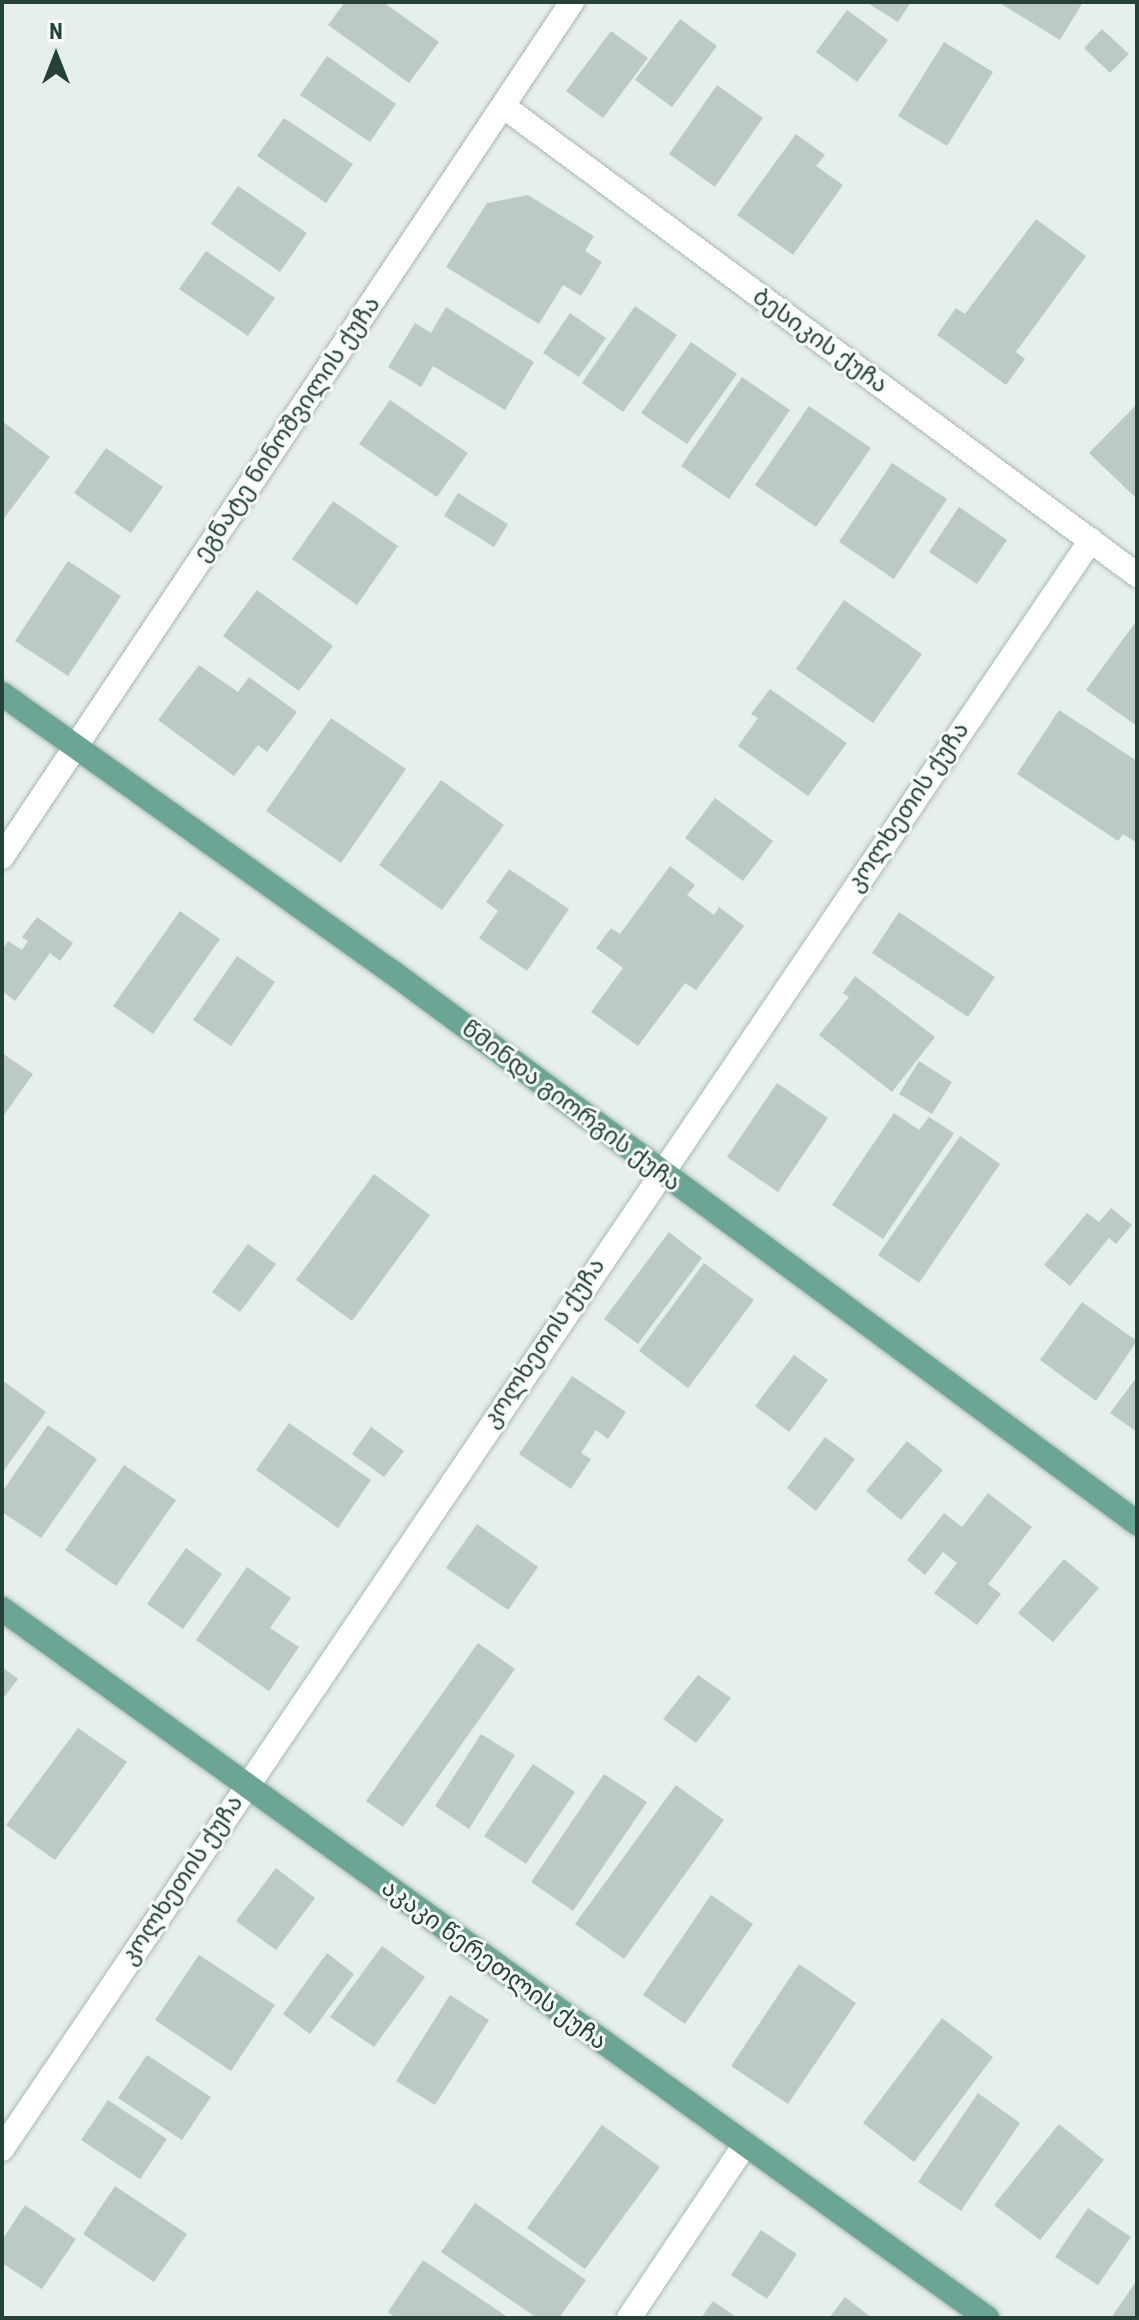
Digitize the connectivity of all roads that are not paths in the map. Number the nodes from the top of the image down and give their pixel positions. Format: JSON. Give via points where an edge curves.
{"nodes":[{"id":1,"x":572,"y":2,"type":"edge"},
{"id":2,"x":503,"y":106,"type":"junction"},
{"id":3,"x":1091,"y":540,"type":"junction"},
{"id":4,"x":1137,"y":575,"type":"edge"},
{"id":5,"x":2,"y":694,"type":"edge"},
{"id":6,"x":75,"y":747,"type":"junction"},
{"id":7,"x":2,"y":857,"type":"edge"},
{"id":8,"x":660,"y":1172,"type":"junction"},
{"id":9,"x":1137,"y":1523,"type":"edge"},
{"id":10,"x":2,"y":1609,"type":"edge"},
{"id":11,"x":246,"y":1784,"type":"junction"},
{"id":12,"x":744,"y":2146,"type":"junction"},
{"id":13,"x":2,"y":2149,"type":"edge"},
{"id":14,"x":629,"y":2318,"type":"edge"},
{"id":15,"x":987,"y":2318,"type":"edge"}],
"edges":[{"from":1,"to":2,"type":"street","name":"ეგნატე ნინოშვილის ქუჩა"},
{"from":2,"to":3,"type":"street","name":"ბესიკის ქუჩა"},
{"from":2,"to":6,"type":"street","name":"ეგნატე ნინოშვილის ქუჩა"},
{"from":3,"to":4,"type":"street","name":"ბესიკის ქუჩა"},
{"from":3,"to":8,"type":"street","name":"კოლხეთის ქუჩა"},
{"from":5,"to":6,"type":"main road","name":"წმინდა გიორგის ქუჩა"},
{"from":6,"to":7,"type":"street","name":"ეგნატე ნინოშვილის ქუჩა"},
{"from":6,"to":8,"type":"main road","name":"წმინდა გიორგის ქუჩა","via":[[392,972]]},
{"from":8,"to":9,"type":"main road","name":"წმინდა გიორგის ქუჩა"},
{"from":8,"to":11,"type":"street","name":"კოლხეთის ქუჩა"},
{"from":10,"to":11,"type":"main road","name":"აკაკი წერეთლის ქუჩა"},
{"from":11,"to":12,"type":"main road","name":"აკაკი წერეთლის ქუჩა"},
{"from":11,"to":13,"type":"street","name":"კოლხეთის ქუჩა"},
{"from":12,"to":14,"type":"street"},
{"from":12,"to":15,"type":"main road","name":"აკაკი წერეთლის ქუჩა"}]}
